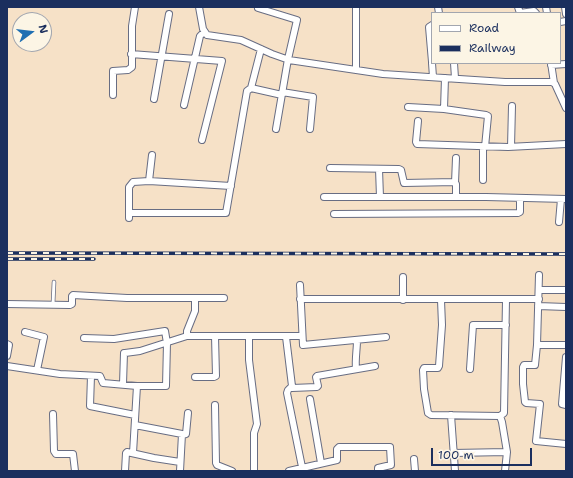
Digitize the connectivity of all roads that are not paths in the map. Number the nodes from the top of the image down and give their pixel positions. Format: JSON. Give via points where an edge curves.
{"nodes":[{"id":1,"x":135,"y":7,"type":"edge"},
{"id":2,"x":199,"y":7,"type":"edge"},
{"id":3,"x":356,"y":7,"type":"edge"},
{"id":4,"x":565,"y":7,"type":"edge"},
{"id":5,"x":258,"y":8,"type":"dead end"},
{"id":6,"x":169,"y":14,"type":"dead end"},
{"id":7,"x":566,"y":14,"type":"edge"},
{"id":8,"x":431,"y":26,"type":"edge"},
{"id":9,"x":204,"y":32,"type":"junction"},
{"id":10,"x":261,"y":49,"type":"junction"},
{"id":11,"x":431,"y":51,"type":"edge"},
{"id":12,"x":131,"y":54,"type":"junction"},
{"id":13,"x":162,"y":56,"type":"junction"},
{"id":14,"x":195,"y":59,"type":"junction"},
{"id":15,"x":288,"y":60,"type":"junction"},
{"id":16,"x":432,"y":64,"type":"edge"},
{"id":17,"x":454,"y":64,"type":"edge"},
{"id":18,"x":551,"y":64,"type":"edge"},
{"id":19,"x":566,"y":64,"type":"edge"},
{"id":20,"x":356,"y":70,"type":"junction"},
{"id":21,"x":433,"y":77,"type":"junction"},
{"id":22,"x":445,"y":78,"type":"junction"},
{"id":23,"x":455,"y":78,"type":"junction"},
{"id":24,"x":554,"y":83,"type":"junction"},
{"id":25,"x":251,"y":88,"type":"junction"},
{"id":26,"x":563,"y":93,"type":"edge"},
{"id":27,"x":282,"y":94,"type":"junction"},
{"id":28,"x":113,"y":95,"type":"dead end"},
{"id":29,"x":154,"y":99,"type":"dead end"},
{"id":30,"x":184,"y":105,"type":"dead end"},
{"id":31,"x":512,"y":106,"type":"dead end"},
{"id":32,"x":408,"y":107,"type":"dead end"},
{"id":33,"x":566,"y":108,"type":"edge"},
{"id":34,"x":444,"y":109,"type":"junction"},
{"id":35,"x":418,"y":122,"type":"dead end"},
{"id":36,"x":276,"y":128,"type":"dead end"},
{"id":37,"x":310,"y":129,"type":"dead end"},
{"id":38,"x":202,"y":140,"type":"dead end"},
{"id":39,"x":566,"y":144,"type":"edge"},
{"id":40,"x":484,"y":147,"type":"junction"},
{"id":41,"x":511,"y":147,"type":"junction"},
{"id":42,"x":152,"y":155,"type":"dead end"},
{"id":43,"x":456,"y":158,"type":"dead end"},
{"id":44,"x":330,"y":168,"type":"dead end"},
{"id":45,"x":379,"y":169,"type":"junction"},
{"id":46,"x":483,"y":180,"type":"dead end"},
{"id":47,"x":149,"y":181,"type":"junction"},
{"id":48,"x":455,"y":183,"type":"junction"},
{"id":49,"x":231,"y":186,"type":"junction"},
{"id":50,"x":324,"y":197,"type":"dead end"},
{"id":51,"x":380,"y":197,"type":"junction"},
{"id":52,"x":456,"y":197,"type":"junction"},
{"id":53,"x":520,"y":198,"type":"junction"},
{"id":54,"x":564,"y":199,"type":"edge"},
{"id":55,"x":334,"y":214,"type":"dead end"},
{"id":56,"x":563,"y":214,"type":"edge"},
{"id":57,"x":559,"y":222,"type":"dead end"},
{"id":58,"x":539,"y":275,"type":"dead end"},
{"id":59,"x":403,"y":277,"type":"dead end"},
{"id":60,"x":54,"y":282,"type":"dead end"},
{"id":61,"x":300,"y":285,"type":"dead end"},
{"id":62,"x":539,"y":290,"type":"junction"},
{"id":63,"x":566,"y":290,"type":"edge"},
{"id":64,"x":195,"y":298,"type":"junction"},
{"id":65,"x":224,"y":298,"type":"dead end"},
{"id":66,"x":300,"y":299,"type":"junction"},
{"id":67,"x":403,"y":300,"type":"junction"},
{"id":68,"x":441,"y":300,"type":"junction"},
{"id":69,"x":506,"y":300,"type":"junction"},
{"id":70,"x":7,"y":303,"type":"edge"},
{"id":71,"x":538,"y":303,"type":"junction"},
{"id":72,"x":53,"y":304,"type":"junction"},
{"id":73,"x":566,"y":307,"type":"edge"},
{"id":74,"x":506,"y":325,"type":"junction"},
{"id":75,"x":25,"y":332,"type":"dead end"},
{"id":76,"x":187,"y":336,"type":"junction"},
{"id":77,"x":215,"y":336,"type":"junction"},
{"id":78,"x":286,"y":336,"type":"junction"},
{"id":79,"x":302,"y":336,"type":"junction"},
{"id":80,"x":249,"y":337,"type":"junction"},
{"id":81,"x":386,"y":337,"type":"dead end"},
{"id":82,"x":84,"y":338,"type":"dead end"},
{"id":83,"x":356,"y":340,"type":"junction"},
{"id":84,"x":167,"y":343,"type":"junction"},
{"id":85,"x":7,"y":344,"type":"edge"},
{"id":86,"x":537,"y":345,"type":"junction"},
{"id":87,"x":566,"y":345,"type":"edge"},
{"id":88,"x":7,"y":356,"type":"edge"},
{"id":89,"x":566,"y":357,"type":"edge"},
{"id":90,"x":7,"y":366,"type":"edge"},
{"id":91,"x":375,"y":366,"type":"dead end"},
{"id":92,"x":356,"y":369,"type":"junction"},
{"id":93,"x":470,"y":369,"type":"dead end"},
{"id":94,"x":37,"y":370,"type":"junction"},
{"id":95,"x":91,"y":376,"type":"junction"},
{"id":96,"x":195,"y":377,"type":"dead end"},
{"id":97,"x":123,"y":384,"type":"junction"},
{"id":98,"x":137,"y":386,"type":"junction"},
{"id":99,"x":292,"y":388,"type":"junction"},
{"id":100,"x":310,"y":399,"type":"dead end"},
{"id":101,"x":215,"y":405,"type":"dead end"},
{"id":102,"x":566,"y":405,"type":"edge"},
{"id":103,"x":53,"y":414,"type":"dead end"},
{"id":104,"x":135,"y":414,"type":"junction"},
{"id":105,"x":188,"y":414,"type":"dead end"},
{"id":106,"x":451,"y":415,"type":"junction"},
{"id":107,"x":500,"y":416,"type":"junction"},
{"id":108,"x":135,"y":425,"type":"junction"},
{"id":109,"x":182,"y":435,"type":"junction"},
{"id":110,"x":566,"y":444,"type":"edge"},
{"id":111,"x":507,"y":452,"type":"junction"},
{"id":112,"x":133,"y":453,"type":"junction"},
{"id":113,"x":453,"y":454,"type":"junction"},
{"id":114,"x":414,"y":459,"type":"dead end"},
{"id":115,"x":180,"y":462,"type":"junction"},
{"id":116,"x":321,"y":463,"type":"junction"},
{"id":117,"x":306,"y":468,"type":"edge"},
{"id":118,"x":75,"y":471,"type":"edge"},
{"id":119,"x":124,"y":471,"type":"edge"},
{"id":120,"x":180,"y":471,"type":"edge"},
{"id":121,"x":232,"y":471,"type":"edge"},
{"id":122,"x":254,"y":471,"type":"edge"},
{"id":123,"x":289,"y":471,"type":"edge"},
{"id":124,"x":378,"y":471,"type":"edge"},
{"id":125,"x":415,"y":471,"type":"edge"},
{"id":126,"x":455,"y":471,"type":"edge"},
{"id":127,"x":505,"y":471,"type":"edge"}],
"edges":[{"from":1,"to":12,"type":"street"},
{"from":2,"to":9,"type":"street"},
{"from":3,"to":20,"type":"street"},
{"from":4,"to":7,"type":"street"},
{"from":5,"to":15,"type":"street","via":[[297,20]]},
{"from":6,"to":13,"type":"street"},
{"from":8,"to":11,"type":"street"},
{"from":9,"to":10,"type":"street","via":[[206,35],[241,40]]},
{"from":9,"to":14,"type":"street","via":[[200,36]]},
{"from":10,"to":15,"type":"street"},
{"from":10,"to":25,"type":"street"},
{"from":12,"to":13,"type":"street"},
{"from":12,"to":28,"type":"street","via":[[130,69],[112,72]]},
{"from":13,"to":14,"type":"street"},
{"from":13,"to":29,"type":"street"},
{"from":14,"to":30,"type":"street"},
{"from":14,"to":38,"type":"street","via":[[222,63]]},
{"from":15,"to":20,"type":"street"},
{"from":15,"to":27,"type":"street"},
{"from":16,"to":21,"type":"street"},
{"from":17,"to":23,"type":"street"},
{"from":18,"to":19,"type":"street"},
{"from":18,"to":24,"type":"street"},
{"from":20,"to":21,"type":"street"},
{"from":21,"to":22,"type":"street"},
{"from":22,"to":23,"type":"street"},
{"from":22,"to":34,"type":"street"},
{"from":23,"to":24,"type":"street"},
{"from":24,"to":26,"type":"street"},
{"from":25,"to":27,"type":"street"},
{"from":25,"to":49,"type":"street","via":[[247,90]]},
{"from":26,"to":33,"type":"street"},
{"from":27,"to":36,"type":"street"},
{"from":27,"to":37,"type":"street","via":[[313,97]]},
{"from":31,"to":41,"type":"street"},
{"from":32,"to":34,"type":"street"},
{"from":34,"to":40,"type":"street","via":[[487,115]]},
{"from":35,"to":40,"type":"street","via":[[417,144]]},
{"from":39,"to":41,"type":"street"},
{"from":40,"to":41,"type":"street"},
{"from":40,"to":46,"type":"street"},
{"from":42,"to":47,"type":"street"},
{"from":43,"to":48,"type":"street"},
{"from":44,"to":45,"type":"street"},
{"from":45,"to":48,"type":"street","via":[[400,169],[404,183]]},
{"from":45,"to":51,"type":"street"},
{"from":47,"to":49,"type":"street"},
{"from":47,"to":49,"type":"street","via":[[131,184],[129,216],[225,214]]},
{"from":48,"to":52,"type":"street"},
{"from":50,"to":51,"type":"street"},
{"from":51,"to":52,"type":"street"},
{"from":52,"to":53,"type":"street"},
{"from":53,"to":54,"type":"street"},
{"from":53,"to":55,"type":"street","via":[[518,214]]},
{"from":54,"to":56,"type":"street"},
{"from":56,"to":57,"type":"street"},
{"from":58,"to":62,"type":"street"},
{"from":59,"to":67,"type":"street"},
{"from":60,"to":72,"type":"lane"},
{"from":61,"to":66,"type":"street"},
{"from":62,"to":63,"type":"street"},
{"from":62,"to":71,"type":"street"},
{"from":64,"to":65,"type":"street"},
{"from":64,"to":72,"type":"street","via":[[73,295],[71,304]]},
{"from":64,"to":76,"type":"street","via":[[195,311]]},
{"from":66,"to":67,"type":"street"},
{"from":66,"to":79,"type":"street"},
{"from":67,"to":68,"type":"street"},
{"from":68,"to":69,"type":"street"},
{"from":68,"to":106,"type":"street","via":[[439,366],[423,369],[424,389],[429,415]]},
{"from":69,"to":71,"type":"street"},
{"from":69,"to":74,"type":"street"},
{"from":70,"to":72,"type":"street"},
{"from":71,"to":73,"type":"street"},
{"from":71,"to":86,"type":"street"},
{"from":74,"to":93,"type":"street","via":[[473,325]]},
{"from":74,"to":107,"type":"street","via":[[504,413]]},
{"from":75,"to":94,"type":"street","via":[[44,337]]},
{"from":76,"to":77,"type":"street"},
{"from":76,"to":84,"type":"street"},
{"from":77,"to":80,"type":"street"},
{"from":77,"to":96,"type":"street","via":[[216,376]]},
{"from":78,"to":79,"type":"street"},
{"from":78,"to":80,"type":"street"},
{"from":78,"to":99,"type":"street"},
{"from":79,"to":83,"type":"street","via":[[304,345]]},
{"from":80,"to":122,"type":"street","via":[[249,360],[257,424],[254,433]]},
{"from":81,"to":83,"type":"street"},
{"from":82,"to":84,"type":"street","via":[[114,339],[164,330]]},
{"from":83,"to":92,"type":"street"},
{"from":84,"to":97,"type":"street","via":[[124,353]]},
{"from":84,"to":98,"type":"street","via":[[166,386]]},
{"from":85,"to":88,"type":"street"},
{"from":86,"to":87,"type":"street"},
{"from":86,"to":110,"type":"street","via":[[535,365],[523,367],[526,402],[540,404],[536,441]]},
{"from":89,"to":102,"type":"street","via":[[562,404]]},
{"from":90,"to":94,"type":"street"},
{"from":91,"to":92,"type":"street"},
{"from":92,"to":99,"type":"street","via":[[317,376],[317,387]]},
{"from":94,"to":95,"type":"street"},
{"from":95,"to":97,"type":"street","via":[[100,376],[103,383]]},
{"from":95,"to":104,"type":"street","via":[[90,406]]},
{"from":97,"to":98,"type":"street"},
{"from":98,"to":104,"type":"street"},
{"from":99,"to":117,"type":"street","via":[[287,393]]},
{"from":100,"to":116,"type":"street"},
{"from":101,"to":121,"type":"street","via":[[216,463]]},
{"from":103,"to":118,"type":"street","via":[[54,451],[56,454],[73,454]]},
{"from":104,"to":108,"type":"street"},
{"from":105,"to":109,"type":"street","via":[[186,434]]},
{"from":106,"to":107,"type":"street"},
{"from":106,"to":113,"type":"street"},
{"from":107,"to":111,"type":"street"},
{"from":108,"to":109,"type":"street"},
{"from":108,"to":112,"type":"street"},
{"from":109,"to":115,"type":"street"},
{"from":111,"to":113,"type":"street"},
{"from":111,"to":127,"type":"street"},
{"from":112,"to":115,"type":"street"},
{"from":112,"to":119,"type":"street","via":[[126,453]]},
{"from":113,"to":126,"type":"street"},
{"from":114,"to":125,"type":"street"},
{"from":115,"to":120,"type":"street"},
{"from":116,"to":117,"type":"street"},
{"from":116,"to":124,"type":"street","via":[[337,460],[339,447],[390,447],[391,465],[379,467]]},
{"from":117,"to":123,"type":"street"}]}
